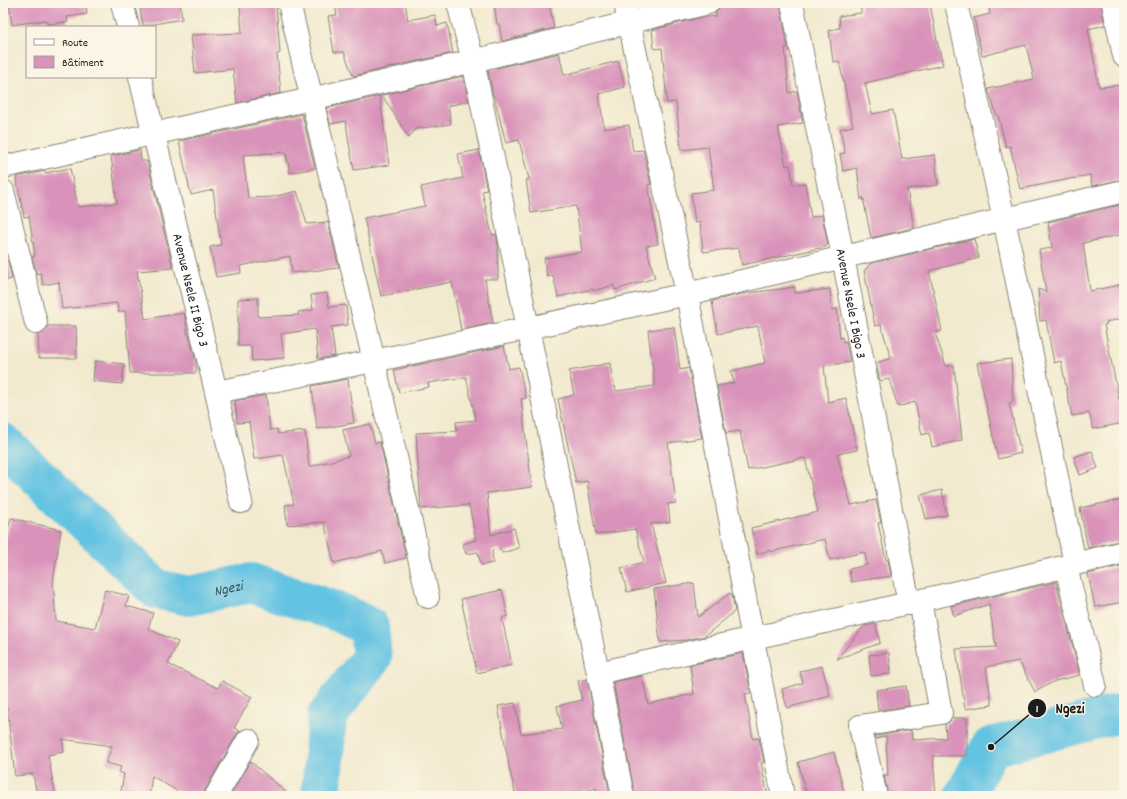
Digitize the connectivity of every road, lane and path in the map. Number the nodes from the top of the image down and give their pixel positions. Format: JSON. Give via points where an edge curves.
{"nodes":[{"id":1,"x":122,"y":3,"type":"edge"},
{"id":2,"x":289,"y":3,"type":"edge"},
{"id":3,"x":458,"y":3,"type":"edge"},
{"id":4,"x":708,"y":3,"type":"edge"},
{"id":5,"x":792,"y":3,"type":"edge"},
{"id":6,"x":956,"y":3,"type":"edge"},
{"id":7,"x":1113,"y":3,"type":"edge"},
{"id":8,"x":627,"y":13,"type":"edge"},
{"id":9,"x":128,"y":26,"type":"edge"},
{"id":10,"x":1124,"y":56,"type":"edge"},
{"id":11,"x":473,"y":61,"type":"junction"},
{"id":12,"x":140,"y":78,"type":"edge"},
{"id":13,"x":311,"y":98,"type":"junction"},
{"id":14,"x":154,"y":134,"type":"junction"},
{"id":15,"x":3,"y":167,"type":"edge"},
{"id":16,"x":3,"y":190,"type":"edge"},
{"id":17,"x":1124,"y":191,"type":"edge"},
{"id":18,"x":1004,"y":220,"type":"junction"},
{"id":19,"x":843,"y":257,"type":"junction"},
{"id":20,"x":687,"y":294,"type":"junction"},
{"id":21,"x":36,"y":324,"type":"dead end"},
{"id":22,"x":528,"y":328,"type":"junction"},
{"id":23,"x":374,"y":361,"type":"junction"},
{"id":24,"x":216,"y":392,"type":"junction"},
{"id":25,"x":241,"y":502,"type":"dead end"},
{"id":26,"x":1124,"y":552,"type":"edge"},
{"id":27,"x":1071,"y":566,"type":"junction"},
{"id":28,"x":428,"y":597,"type":"dead end"},
{"id":29,"x":914,"y":602,"type":"junction"},
{"id":30,"x":752,"y":638,"type":"junction"},
{"id":31,"x":598,"y":673,"type":"junction"},
{"id":32,"x":1095,"y":685,"type":"dead end"},
{"id":33,"x":248,"y":740,"type":"dead end"},
{"id":34,"x":216,"y":796,"type":"edge"},
{"id":35,"x":623,"y":796,"type":"edge"},
{"id":36,"x":783,"y":796,"type":"edge"},
{"id":37,"x":876,"y":796,"type":"edge"}],
"edges":[{"from":1,"to":9,"type":"street"},
{"from":2,"to":13,"type":"street"},
{"from":3,"to":11,"type":"street"},
{"from":4,"to":8,"type":"street"},
{"from":5,"to":19,"type":"street","name":"Avenue Nsele I Bigo 3"},
{"from":6,"to":18,"type":"street"},
{"from":7,"to":10,"type":"street"},
{"from":8,"to":11,"type":"street"},
{"from":8,"to":20,"type":"street"},
{"from":11,"to":13,"type":"street"},
{"from":11,"to":22,"type":"street"},
{"from":12,"to":14,"type":"street","name":"Avenue Nsele II Bigo 3"},
{"from":13,"to":14,"type":"street"},
{"from":13,"to":23,"type":"street"},
{"from":14,"to":15,"type":"street"},
{"from":14,"to":24,"type":"street","name":"Avenue Nsele II Bigo 3"},
{"from":16,"to":21,"type":"street"},
{"from":17,"to":18,"type":"street"},
{"from":18,"to":19,"type":"street"},
{"from":18,"to":27,"type":"street"},
{"from":19,"to":20,"type":"street"},
{"from":19,"to":29,"type":"street","name":"Avenue Nsele I Bigo 3"},
{"from":20,"to":22,"type":"street"},
{"from":20,"to":30,"type":"street"},
{"from":22,"to":23,"type":"street"},
{"from":22,"to":31,"type":"street"},
{"from":23,"to":24,"type":"street"},
{"from":23,"to":28,"type":"street"},
{"from":24,"to":25,"type":"street","name":"Avenue Nsele II Bigo 3"},
{"from":26,"to":27,"type":"street"},
{"from":27,"to":29,"type":"street"},
{"from":27,"to":32,"type":"street"},
{"from":29,"to":30,"type":"street"},
{"from":29,"to":37,"type":"street","name":"Avenue Nsele I Bigo 3","via":[[941,713],[860,726]]},
{"from":30,"to":31,"type":"street"},
{"from":30,"to":36,"type":"street"},
{"from":31,"to":35,"type":"street"},
{"from":33,"to":34,"type":"street"}]}
